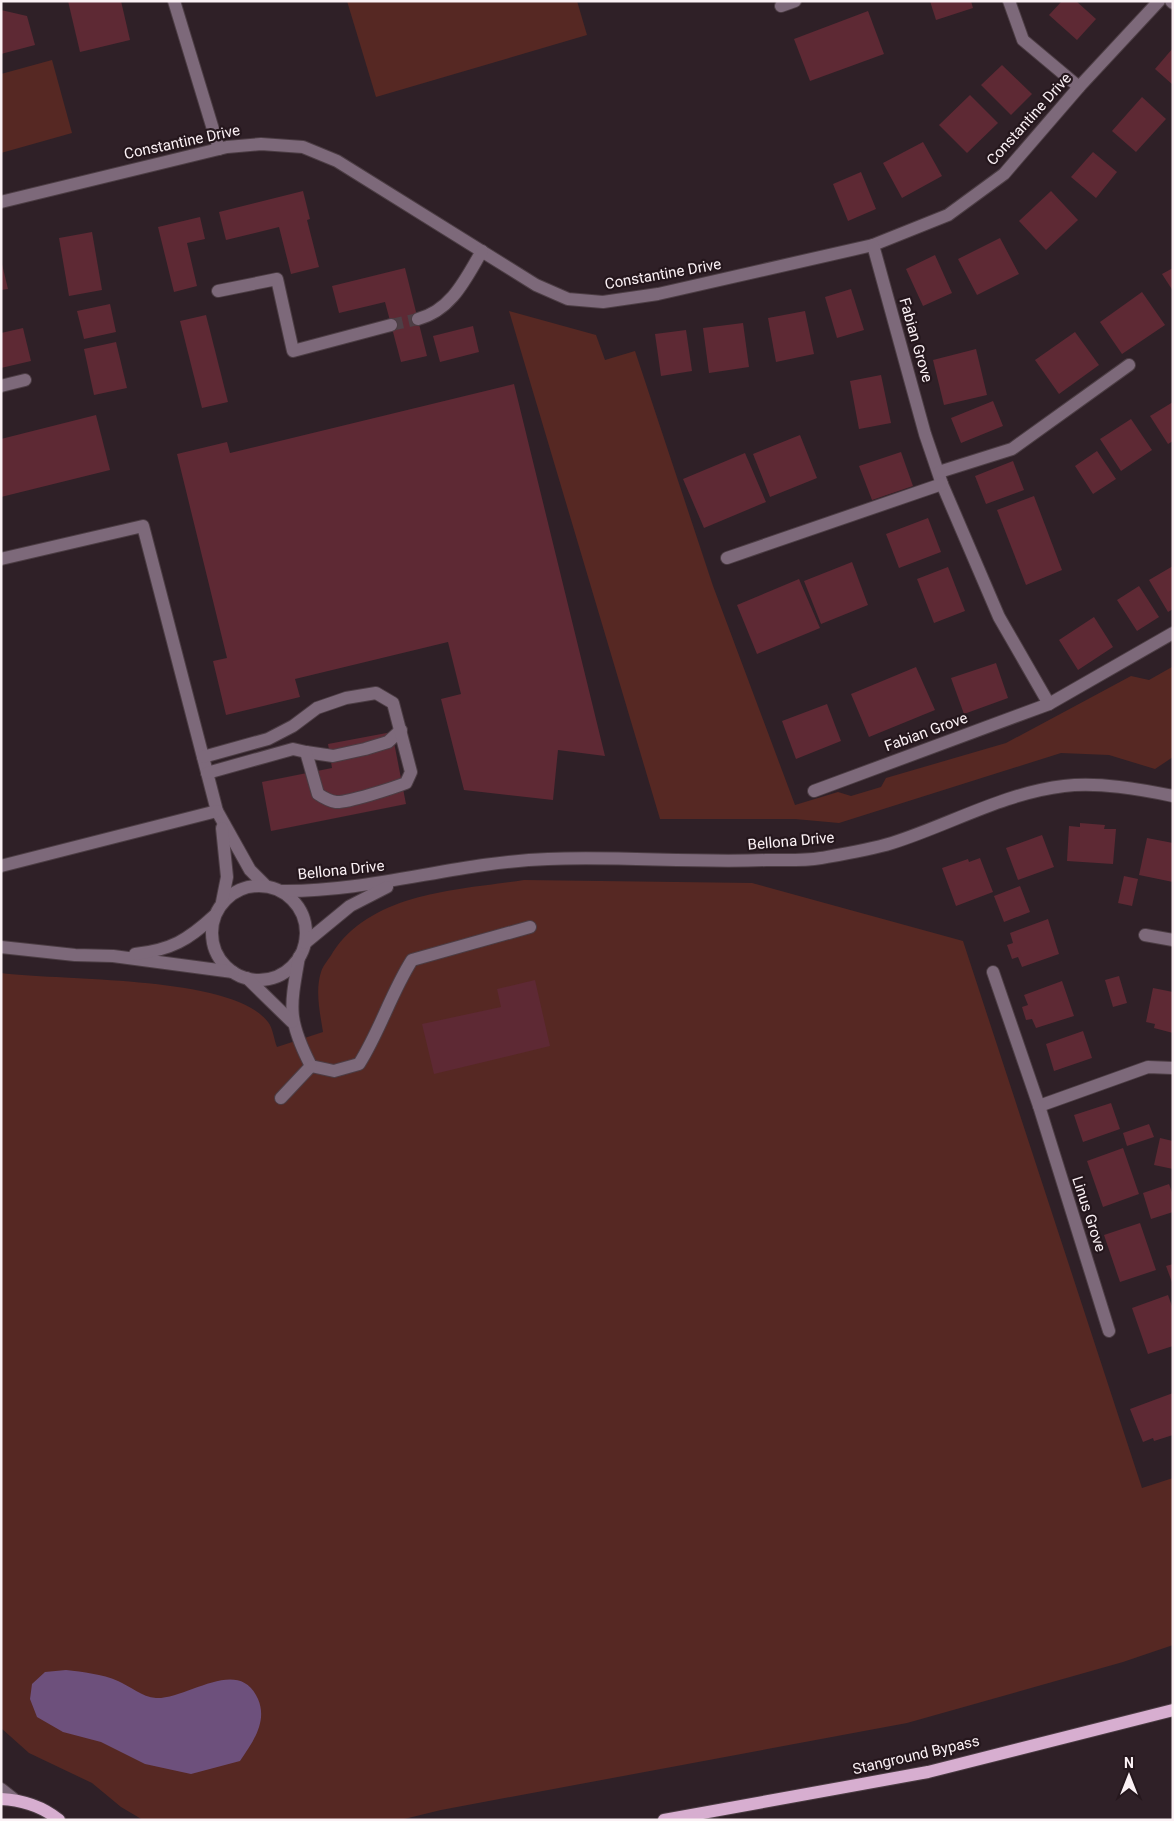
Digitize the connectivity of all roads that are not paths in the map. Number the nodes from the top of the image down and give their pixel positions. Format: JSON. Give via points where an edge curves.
{"nodes":[{"id":1,"x":174,"y":1,"type":"edge"},
{"id":2,"x":795,"y":1,"type":"edge"},
{"id":3,"x":1009,"y":1,"type":"edge"},
{"id":4,"x":1159,"y":1,"type":"edge"},
{"id":5,"x":781,"y":6,"type":"dead end"},
{"id":6,"x":1079,"y":87,"type":"junction"},
{"id":7,"x":219,"y":148,"type":"junction"},
{"id":8,"x":1,"y":202,"type":"edge"},
{"id":9,"x":873,"y":245,"type":"junction"},
{"id":10,"x":482,"y":251,"type":"junction"},
{"id":11,"x":218,"y":291,"type":"dead end"},
{"id":12,"x":418,"y":318,"type":"tunnel mouth"},
{"id":13,"x":392,"y":326,"type":"tunnel mouth"},
{"id":14,"x":1129,"y":365,"type":"dead end"},
{"id":15,"x":25,"y":380,"type":"dead end"},
{"id":16,"x":1,"y":386,"type":"edge"},
{"id":17,"x":940,"y":478,"type":"junction"},
{"id":18,"x":1,"y":558,"type":"edge"},
{"id":19,"x":727,"y":558,"type":"dead end"},
{"id":20,"x":1173,"y":634,"type":"edge"},
{"id":21,"x":1048,"y":704,"type":"junction"},
{"id":22,"x":401,"y":730,"type":"junction"},
{"id":23,"x":306,"y":752,"type":"junction"},
{"id":24,"x":203,"y":757,"type":"junction"},
{"id":25,"x":207,"y":773,"type":"junction"},
{"id":26,"x":814,"y":791,"type":"dead end"},
{"id":27,"x":1173,"y":796,"type":"edge"},
{"id":28,"x":217,"y":811,"type":"junction"},
{"id":29,"x":222,"y":824,"type":"junction"},
{"id":30,"x":1,"y":866,"type":"edge"},
{"id":31,"x":403,"y":880,"type":"junction"},
{"id":32,"x":266,"y":886,"type":"junction"},
{"id":33,"x":282,"y":891,"type":"junction"},
{"id":34,"x":222,"y":902,"type":"junction"},
{"id":35,"x":214,"y":916,"type":"junction"},
{"id":36,"x":530,"y":926,"type":"dead end"},
{"id":37,"x":1145,"y":936,"type":"dead end"},
{"id":38,"x":1173,"y":940,"type":"edge"},
{"id":39,"x":305,"y":943,"type":"junction"},
{"id":40,"x":1,"y":947,"type":"edge"},
{"id":41,"x":113,"y":956,"type":"junction"},
{"id":42,"x":299,"y":957,"type":"junction"},
{"id":43,"x":233,"y":972,"type":"junction"},
{"id":44,"x":993,"y":972,"type":"dead end"},
{"id":45,"x":247,"y":978,"type":"junction"},
{"id":46,"x":292,"y":1022,"type":"junction"},
{"id":47,"x":312,"y":1066,"type":"junction"},
{"id":48,"x":1173,"y":1068,"type":"edge"},
{"id":49,"x":280,"y":1098,"type":"dead end"},
{"id":50,"x":1038,"y":1106,"type":"junction"},
{"id":51,"x":1110,"y":1331,"type":"dead end"},
{"id":52,"x":1173,"y":1710,"type":"edge"},
{"id":53,"x":1,"y":1789,"type":"edge"},
{"id":54,"x":1,"y":1799,"type":"edge"},
{"id":55,"x":15,"y":1800,"type":"junction"},
{"id":56,"x":59,"y":1820,"type":"edge"},
{"id":57,"x":664,"y":1820,"type":"edge"}],
"edges":[{"from":1,"to":7,"type":"street"},
{"from":2,"to":5,"type":"street"},
{"from":3,"to":6,"type":"street","via":[[1023,40]]},
{"from":4,"to":6,"type":"street","name":"Constantine Drive"},
{"from":6,"to":9,"type":"street","name":"Constantine Drive","via":[[1004,174],[948,215]]},
{"from":7,"to":8,"type":"street","name":"Constantine Drive"},
{"from":7,"to":10,"type":"street","name":"Constantine Drive","via":[[261,144],[303,146],[337,162]]},
{"from":9,"to":10,"type":"street","name":"Constantine Drive","via":[[717,282],[603,302],[568,299],[536,285]]},
{"from":9,"to":17,"type":"street","name":"Fabian Grove"},
{"from":10,"to":12,"type":"street","via":[[456,295],[428,316]]},
{"from":11,"to":13,"type":"street","via":[[277,279],[293,351]]},
{"from":14,"to":17,"type":"street","via":[[1012,449]]},
{"from":15,"to":16,"type":"street"},
{"from":17,"to":19,"type":"street"},
{"from":17,"to":21,"type":"street","name":"Fabian Grove","via":[[998,617]]},
{"from":18,"to":24,"type":"street","via":[[143,526]]},
{"from":20,"to":21,"type":"street","name":"Fabian Grove"},
{"from":21,"to":26,"type":"street","name":"Fabian Grove"},
{"from":22,"to":23,"type":"street","via":[[388,742],[365,749],[333,756]]},
{"from":22,"to":23,"type":"street","via":[[411,772],[406,783],[339,802],[318,794]]},
{"from":22,"to":24,"type":"street","via":[[393,703],[376,693],[346,698],[317,708],[268,739]]},
{"from":23,"to":25,"type":"street","via":[[293,748]]},
{"from":24,"to":25,"type":"street"},
{"from":25,"to":28,"type":"street"},
{"from":27,"to":31,"type":"street","name":"Bellona Drive","via":[[1132,788],[1065,786],[1005,800],[891,843],[818,858],[741,861],[549,858],[493,863]]},
{"from":28,"to":29,"type":"street"},
{"from":28,"to":30,"type":"street"},
{"from":29,"to":32,"type":"street","via":[[250,870]]},
{"from":29,"to":34,"type":"street","via":[[227,877]]},
{"from":31,"to":33,"type":"street","name":"Bellona Drive","via":[[319,892]]},
{"from":31,"to":39,"type":"street","name":"Bellona Drive","via":[[350,906]]},
{"from":32,"to":33,"type":"street","name":"Bellona Drive"},
{"from":32,"to":34,"type":"street","name":"Bellona Drive","via":[[250,886]]},
{"from":33,"to":39,"type":"street","name":"Bellona Drive","via":[[302,913]]},
{"from":34,"to":35,"type":"street","name":"Bellona Drive"},
{"from":35,"to":41,"type":"street","name":"Bellona Drive","via":[[192,937],[161,951]]},
{"from":35,"to":43,"type":"street","name":"Bellona Drive","via":[[211,932],[214,947],[221,961]]},
{"from":36,"to":47,"type":"street","via":[[412,960],[359,1064],[334,1071]]},
{"from":37,"to":38,"type":"street"},
{"from":39,"to":42,"type":"street","name":"Bellona Drive"},
{"from":40,"to":41,"type":"street","name":"Bellona Drive"},
{"from":41,"to":43,"type":"street","name":"Bellona Drive"},
{"from":42,"to":45,"type":"street","name":"Bellona Drive","via":[[276,976],[262,980]]},
{"from":42,"to":46,"type":"street","via":[[291,1003]]},
{"from":43,"to":45,"type":"street","name":"Bellona Drive"},
{"from":44,"to":50,"type":"street","name":"Linus Grove"},
{"from":45,"to":46,"type":"street"},
{"from":46,"to":47,"type":"street"},
{"from":47,"to":49,"type":"street"},
{"from":48,"to":50,"type":"street","via":[[1148,1067]]},
{"from":50,"to":51,"type":"street","name":"Linus Grove"},
{"from":52,"to":57,"type":"main road","name":"Stanground Bypass","via":[[928,1772]]},
{"from":53,"to":55,"type":"street"},
{"from":54,"to":55,"type":"main road"},
{"from":55,"to":56,"type":"main road","via":[[36,1806]]}]}
